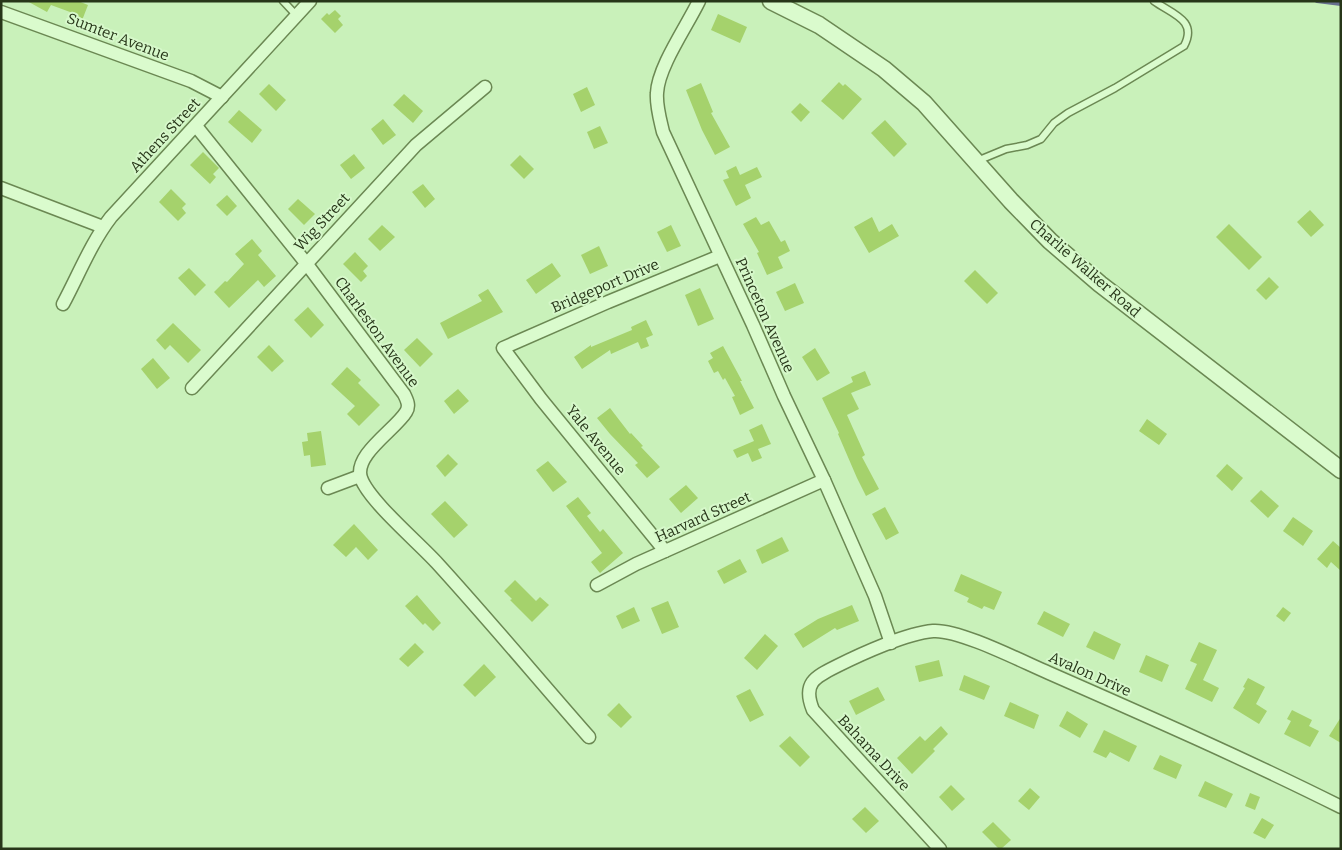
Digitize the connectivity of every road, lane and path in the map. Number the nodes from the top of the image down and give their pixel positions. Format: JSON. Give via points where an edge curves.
{"nodes":[{"id":1,"x":283,"y":1,"type":"edge"},
{"id":2,"x":310,"y":1,"type":"edge"},
{"id":3,"x":700,"y":1,"type":"edge"},
{"id":4,"x":771,"y":1,"type":"edge"},
{"id":5,"x":1154,"y":1,"type":"edge"},
{"id":6,"x":1,"y":12,"type":"edge"},
{"id":7,"x":297,"y":16,"type":"junction"},
{"id":8,"x":486,"y":87,"type":"dead end"},
{"id":9,"x":222,"y":98,"type":"junction"},
{"id":10,"x":196,"y":126,"type":"junction"},
{"id":11,"x":976,"y":161,"type":"junction"},
{"id":12,"x":1,"y":188,"type":"edge"},
{"id":13,"x":103,"y":227,"type":"junction"},
{"id":14,"x":720,"y":256,"type":"junction"},
{"id":15,"x":306,"y":263,"type":"junction"},
{"id":16,"x":63,"y":304,"type":"dead end"},
{"id":17,"x":504,"y":348,"type":"joint"},
{"id":18,"x":192,"y":388,"type":"dead end"},
{"id":19,"x":1341,"y":470,"type":"edge"},
{"id":20,"x":360,"y":476,"type":"junction"},
{"id":21,"x":824,"y":480,"type":"junction"},
{"id":22,"x":328,"y":488,"type":"dead end"},
{"id":23,"x":665,"y":551,"type":"junction"},
{"id":24,"x":597,"y":585,"type":"dead end"},
{"id":25,"x":891,"y":643,"type":"junction"},
{"id":26,"x":820,"y":674,"type":"joint"},
{"id":27,"x":589,"y":737,"type":"dead end"},
{"id":28,"x":1341,"y":807,"type":"edge"},
{"id":29,"x":940,"y":849,"type":"edge"}],
"edges":[{"from":1,"to":7,"type":"lane"},
{"from":2,"to":7,"type":"street","name":"Athens Street"},
{"from":3,"to":14,"type":"street","name":"Princeton Avenue","via":[[663,70],[658,84],[657,106],[664,132]]},
{"from":4,"to":11,"type":"street","name":"Charlie Walker Road","via":[[819,25],[884,68],[924,103]]},
{"from":5,"to":11,"type":"lane","via":[[1185,22],[1189,37],[1184,46],[1068,113],[1054,123],[1041,139]]},
{"from":6,"to":9,"type":"street","name":"Sumter Avenue","via":[[191,82]]},
{"from":7,"to":9,"type":"street","name":"Athens Street"},
{"from":8,"to":15,"type":"street","name":"Wig Street","via":[[416,145]]},
{"from":9,"to":10,"type":"street","name":"Athens Street"},
{"from":10,"to":13,"type":"street","name":"Athens Street"},
{"from":10,"to":15,"type":"street","name":"Charleston Avenue"},
{"from":11,"to":19,"type":"street","name":"Charlie Walker Road","via":[[1050,240],[1100,284]]},
{"from":12,"to":13,"type":"street"},
{"from":13,"to":16,"type":"street","name":"Athens Street"},
{"from":14,"to":17,"type":"street","name":"Bridgeport Drive"},
{"from":14,"to":21,"type":"street","name":"Princeton Avenue"},
{"from":15,"to":18,"type":"street","name":"Wig Street"},
{"from":15,"to":20,"type":"street","name":"Charleston Avenue","via":[[408,402],[406,412],[372,448],[361,467]]},
{"from":17,"to":23,"type":"street","name":"Yale Avenue","via":[[541,399]]},
{"from":20,"to":22,"type":"street"},
{"from":20,"to":27,"type":"street","via":[[379,503],[436,562]]},
{"from":21,"to":23,"type":"street","name":"Harvard Street"},
{"from":21,"to":25,"type":"street","name":"Princeton Avenue"},
{"from":23,"to":24,"type":"street","name":"Harvard Street"},
{"from":25,"to":26,"type":"street","name":"Avalon Drive"},
{"from":25,"to":28,"type":"street","name":"Avalon Drive","via":[[934,630],[958,634],[1179,730]]},
{"from":26,"to":29,"type":"street","name":"Bahama Drive","via":[[812,680],[808,690],[813,710]]}]}
